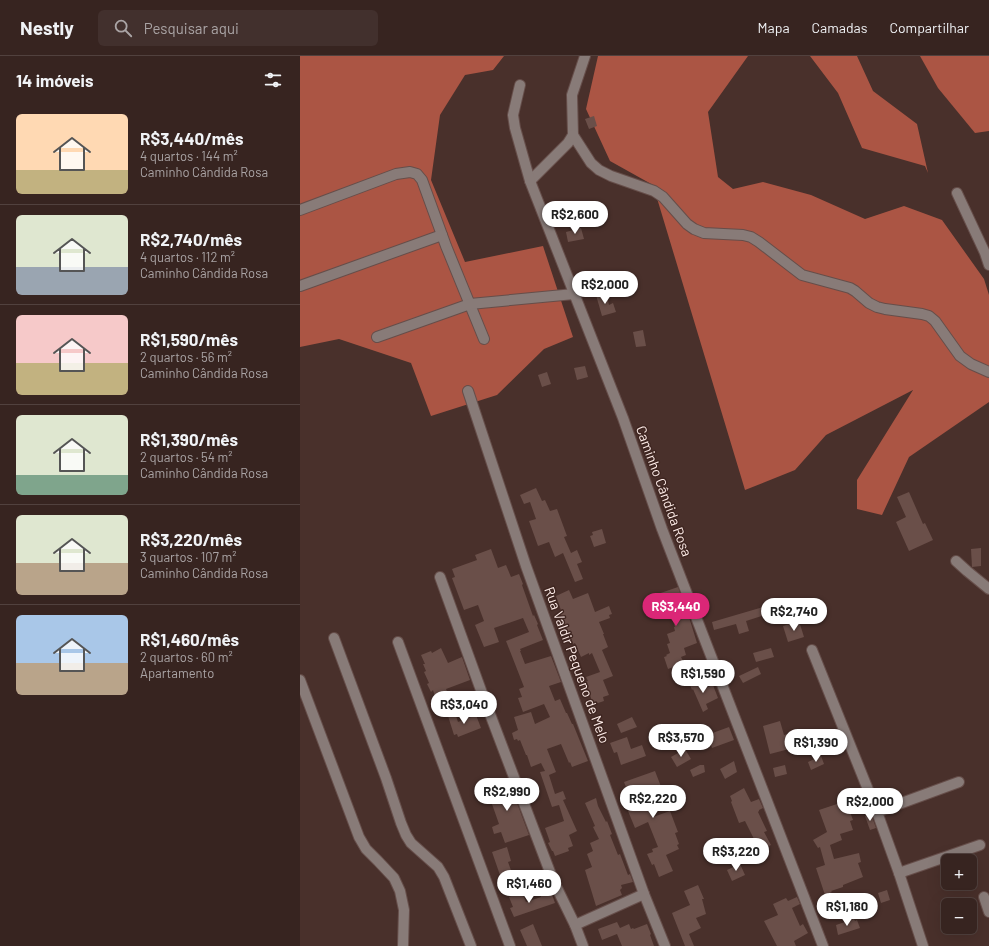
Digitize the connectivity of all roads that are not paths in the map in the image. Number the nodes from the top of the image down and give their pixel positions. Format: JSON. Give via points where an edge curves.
{"nodes":[{"id":1,"x":585,"y":56,"type":"edge"},
{"id":2,"x":520,"y":85,"type":"dead end"},
{"id":3,"x":573,"y":135,"type":"junction"},
{"id":4,"x":530,"y":181,"type":"junction"},
{"id":5,"x":957,"y":193,"type":"dead end"},
{"id":6,"x":300,"y":210,"type":"edge"},
{"id":7,"x":442,"y":235,"type":"junction"},
{"id":8,"x":989,"y":265,"type":"edge"},
{"id":9,"x":300,"y":286,"type":"edge"},
{"id":10,"x":574,"y":294,"type":"junction"},
{"id":11,"x":470,"y":304,"type":"junction"},
{"id":12,"x":377,"y":337,"type":"dead end"},
{"id":13,"x":484,"y":339,"type":"dead end"},
{"id":14,"x":989,"y":372,"type":"edge"},
{"id":15,"x":468,"y":391,"type":"dead end"},
{"id":16,"x":956,"y":561,"type":"dead end"},
{"id":17,"x":440,"y":577,"type":"dead end"},
{"id":18,"x":989,"y":589,"type":"edge"},
{"id":19,"x":334,"y":638,"type":"dead end"},
{"id":20,"x":398,"y":642,"type":"dead end"},
{"id":21,"x":812,"y":650,"type":"dead end"},
{"id":22,"x":300,"y":680,"type":"edge"},
{"id":23,"x":959,"y":782,"type":"dead end"},
{"id":24,"x":877,"y":812,"type":"junction"},
{"id":25,"x":980,"y":845,"type":"dead end"},
{"id":26,"x":899,"y":873,"type":"junction"},
{"id":27,"x":644,"y":894,"type":"junction"},
{"id":28,"x":984,"y":897,"type":"dead end"},
{"id":29,"x":989,"y":912,"type":"edge"},
{"id":30,"x":575,"y":925,"type":"junction"},
{"id":31,"x":403,"y":946,"type":"edge"},
{"id":32,"x":471,"y":946,"type":"edge"},
{"id":33,"x":510,"y":946,"type":"edge"},
{"id":34,"x":583,"y":946,"type":"edge"},
{"id":35,"x":665,"y":946,"type":"edge"},
{"id":36,"x":823,"y":946,"type":"edge"},
{"id":37,"x":923,"y":946,"type":"edge"}],
"edges":[{"from":1,"to":3,"type":"street","via":[[572,95]]},
{"from":2,"to":4,"type":"street","name":"Caminho Cândida Rosa","via":[[512,115]]},
{"from":3,"to":4,"type":"street"},
{"from":3,"to":14,"type":"street","via":[[591,163],[599,170],[654,191],[694,230],[751,237],[802,275],[850,288],[877,307],[929,316],[960,356]]},
{"from":4,"to":10,"type":"street","name":"Caminho Cândida Rosa"},
{"from":5,"to":8,"type":"street"},
{"from":6,"to":7,"type":"street","via":[[396,174],[410,172],[417,174],[422,180]]},
{"from":7,"to":9,"type":"street"},
{"from":7,"to":11,"type":"street"},
{"from":10,"to":11,"type":"street"},
{"from":10,"to":36,"type":"street","name":"Caminho Cândida Rosa","via":[[664,536]]},
{"from":11,"to":12,"type":"street"},
{"from":11,"to":13,"type":"street"},
{"from":15,"to":27,"type":"street","name":"Rua Valdir Pequeno de Melo","via":[[526,566]]},
{"from":16,"to":18,"type":"street"},
{"from":17,"to":30,"type":"street","via":[[550,873]]},
{"from":19,"to":32,"type":"street","via":[[403,829],[412,843],[438,867],[444,877]]},
{"from":20,"to":33,"type":"street"},
{"from":21,"to":24,"type":"street"},
{"from":22,"to":31,"type":"street","via":[[359,838],[394,878],[400,891],[404,910]]},
{"from":23,"to":24,"type":"street"},
{"from":24,"to":26,"type":"street"},
{"from":25,"to":26,"type":"street"},
{"from":26,"to":37,"type":"street"},
{"from":27,"to":30,"type":"street"},
{"from":27,"to":35,"type":"street","name":"Rua Valdir Pequeno de Melo"},
{"from":28,"to":29,"type":"street"},
{"from":30,"to":34,"type":"street"}]}
